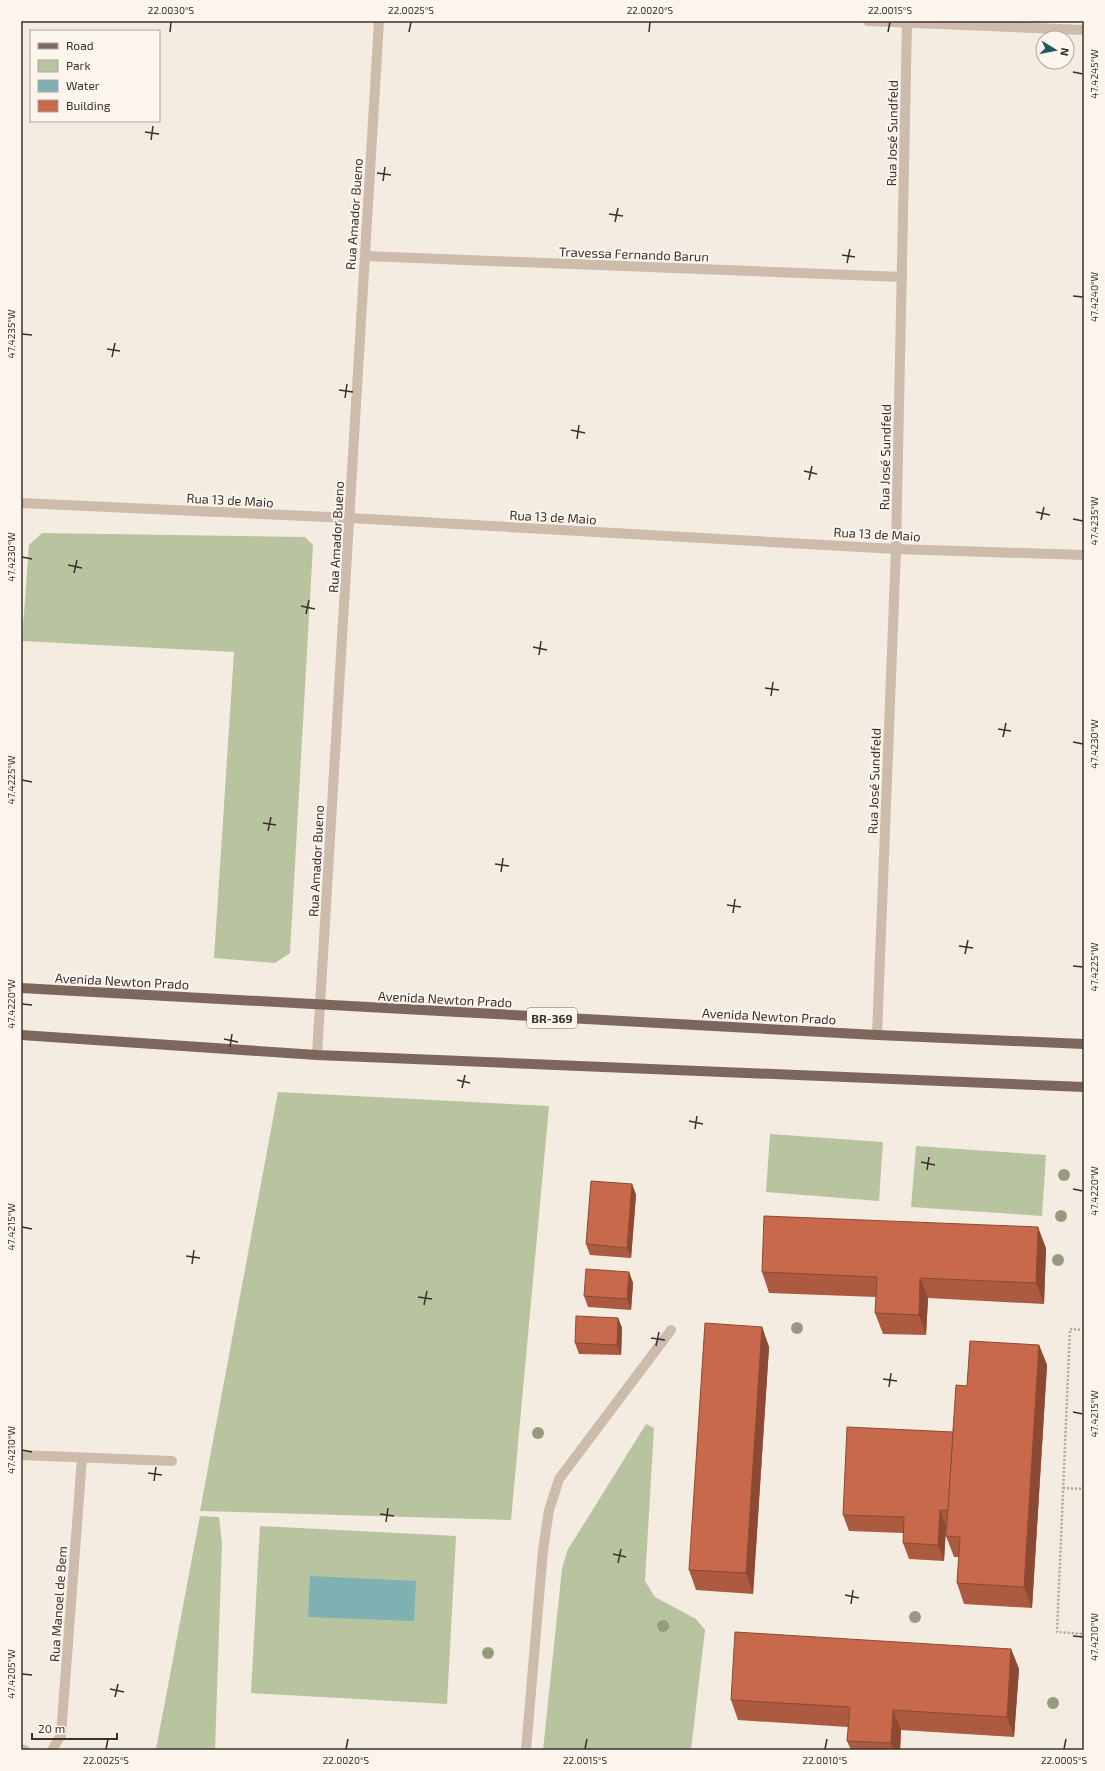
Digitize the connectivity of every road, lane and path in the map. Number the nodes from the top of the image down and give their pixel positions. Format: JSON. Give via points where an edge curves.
{"nodes":[{"id":1,"x":380,"y":21,"type":"edge"},
{"id":2,"x":868,"y":21,"type":"edge"},
{"id":3,"x":907,"y":23,"type":"junction"},
{"id":4,"x":1084,"y":30,"type":"edge"},
{"id":5,"x":365,"y":256,"type":"junction"},
{"id":6,"x":902,"y":277,"type":"junction"},
{"id":7,"x":21,"y":503,"type":"edge"},
{"id":8,"x":350,"y":518,"type":"junction"},
{"id":9,"x":896,"y":548,"type":"junction"},
{"id":10,"x":1084,"y":555,"type":"edge"},
{"id":11,"x":21,"y":988,"type":"edge"},
{"id":12,"x":321,"y":1006,"type":"junction"},
{"id":13,"x":21,"y":1035,"type":"edge"},
{"id":14,"x":877,"y":1035,"type":"junction"},
{"id":15,"x":1084,"y":1044,"type":"edge"},
{"id":16,"x":317,"y":1055,"type":"junction"},
{"id":17,"x":1084,"y":1087,"type":"edge"},
{"id":18,"x":671,"y":1330,"type":"dead end"},
{"id":19,"x":1084,"y":1330,"type":"edge"},
{"id":20,"x":21,"y":1454,"type":"edge"},
{"id":21,"x":82,"y":1458,"type":"junction"},
{"id":22,"x":172,"y":1461,"type":"dead end"},
{"id":23,"x":1063,"y":1488,"type":"junction"},
{"id":24,"x":1084,"y":1489,"type":"edge"},
{"id":25,"x":1084,"y":1634,"type":"edge"},
{"id":26,"x":21,"y":1749,"type":"edge"},
{"id":27,"x":24,"y":1750,"type":"edge"},
{"id":28,"x":52,"y":1750,"type":"edge"},
{"id":29,"x":526,"y":1750,"type":"edge"}],
"edges":[{"from":1,"to":5,"type":"street","name":"Rua Amador Bueno"},
{"from":2,"to":3,"type":"street"},
{"from":3,"to":4,"type":"street"},
{"from":3,"to":6,"type":"street","name":"Rua José Sundfeld"},
{"from":5,"to":6,"type":"street","name":"Travessa Fernando Barun"},
{"from":5,"to":8,"type":"street","name":"Rua Amador Bueno"},
{"from":6,"to":9,"type":"street","name":"Rua José Sundfeld"},
{"from":7,"to":8,"type":"street","name":"Rua 13 de Maio"},
{"from":8,"to":9,"type":"street","name":"Rua 13 de Maio"},
{"from":8,"to":12,"type":"street","name":"Rua Amador Bueno"},
{"from":9,"to":10,"type":"street","name":"Rua 13 de Maio"},
{"from":9,"to":14,"type":"street","name":"Rua José Sundfeld"},
{"from":11,"to":12,"type":"main road","name":"Avenida Newton Prado","number":"BR-369"},
{"from":12,"to":14,"type":"main road","name":"Avenida Newton Prado","number":"BR-369"},
{"from":12,"to":16,"type":"street","name":"Rua Amador Bueno"},
{"from":13,"to":16,"type":"main road"},
{"from":14,"to":15,"type":"main road","name":"Avenida Newton Prado","number":"BR-369"},
{"from":16,"to":17,"type":"main road"},
{"from":18,"to":29,"type":"street","via":[[559,1478],[549,1510],[543,1550]]},
{"from":19,"to":23,"type":"path","via":[[1070,1329]]},
{"from":20,"to":21,"type":"street"},
{"from":21,"to":22,"type":"street"},
{"from":21,"to":28,"type":"street","name":"Rua Manoel de Bem","via":[[61,1735]]},
{"from":23,"to":24,"type":"path"},
{"from":23,"to":25,"type":"path","via":[[1057,1632]]},
{"from":26,"to":27,"type":"street"}]}
